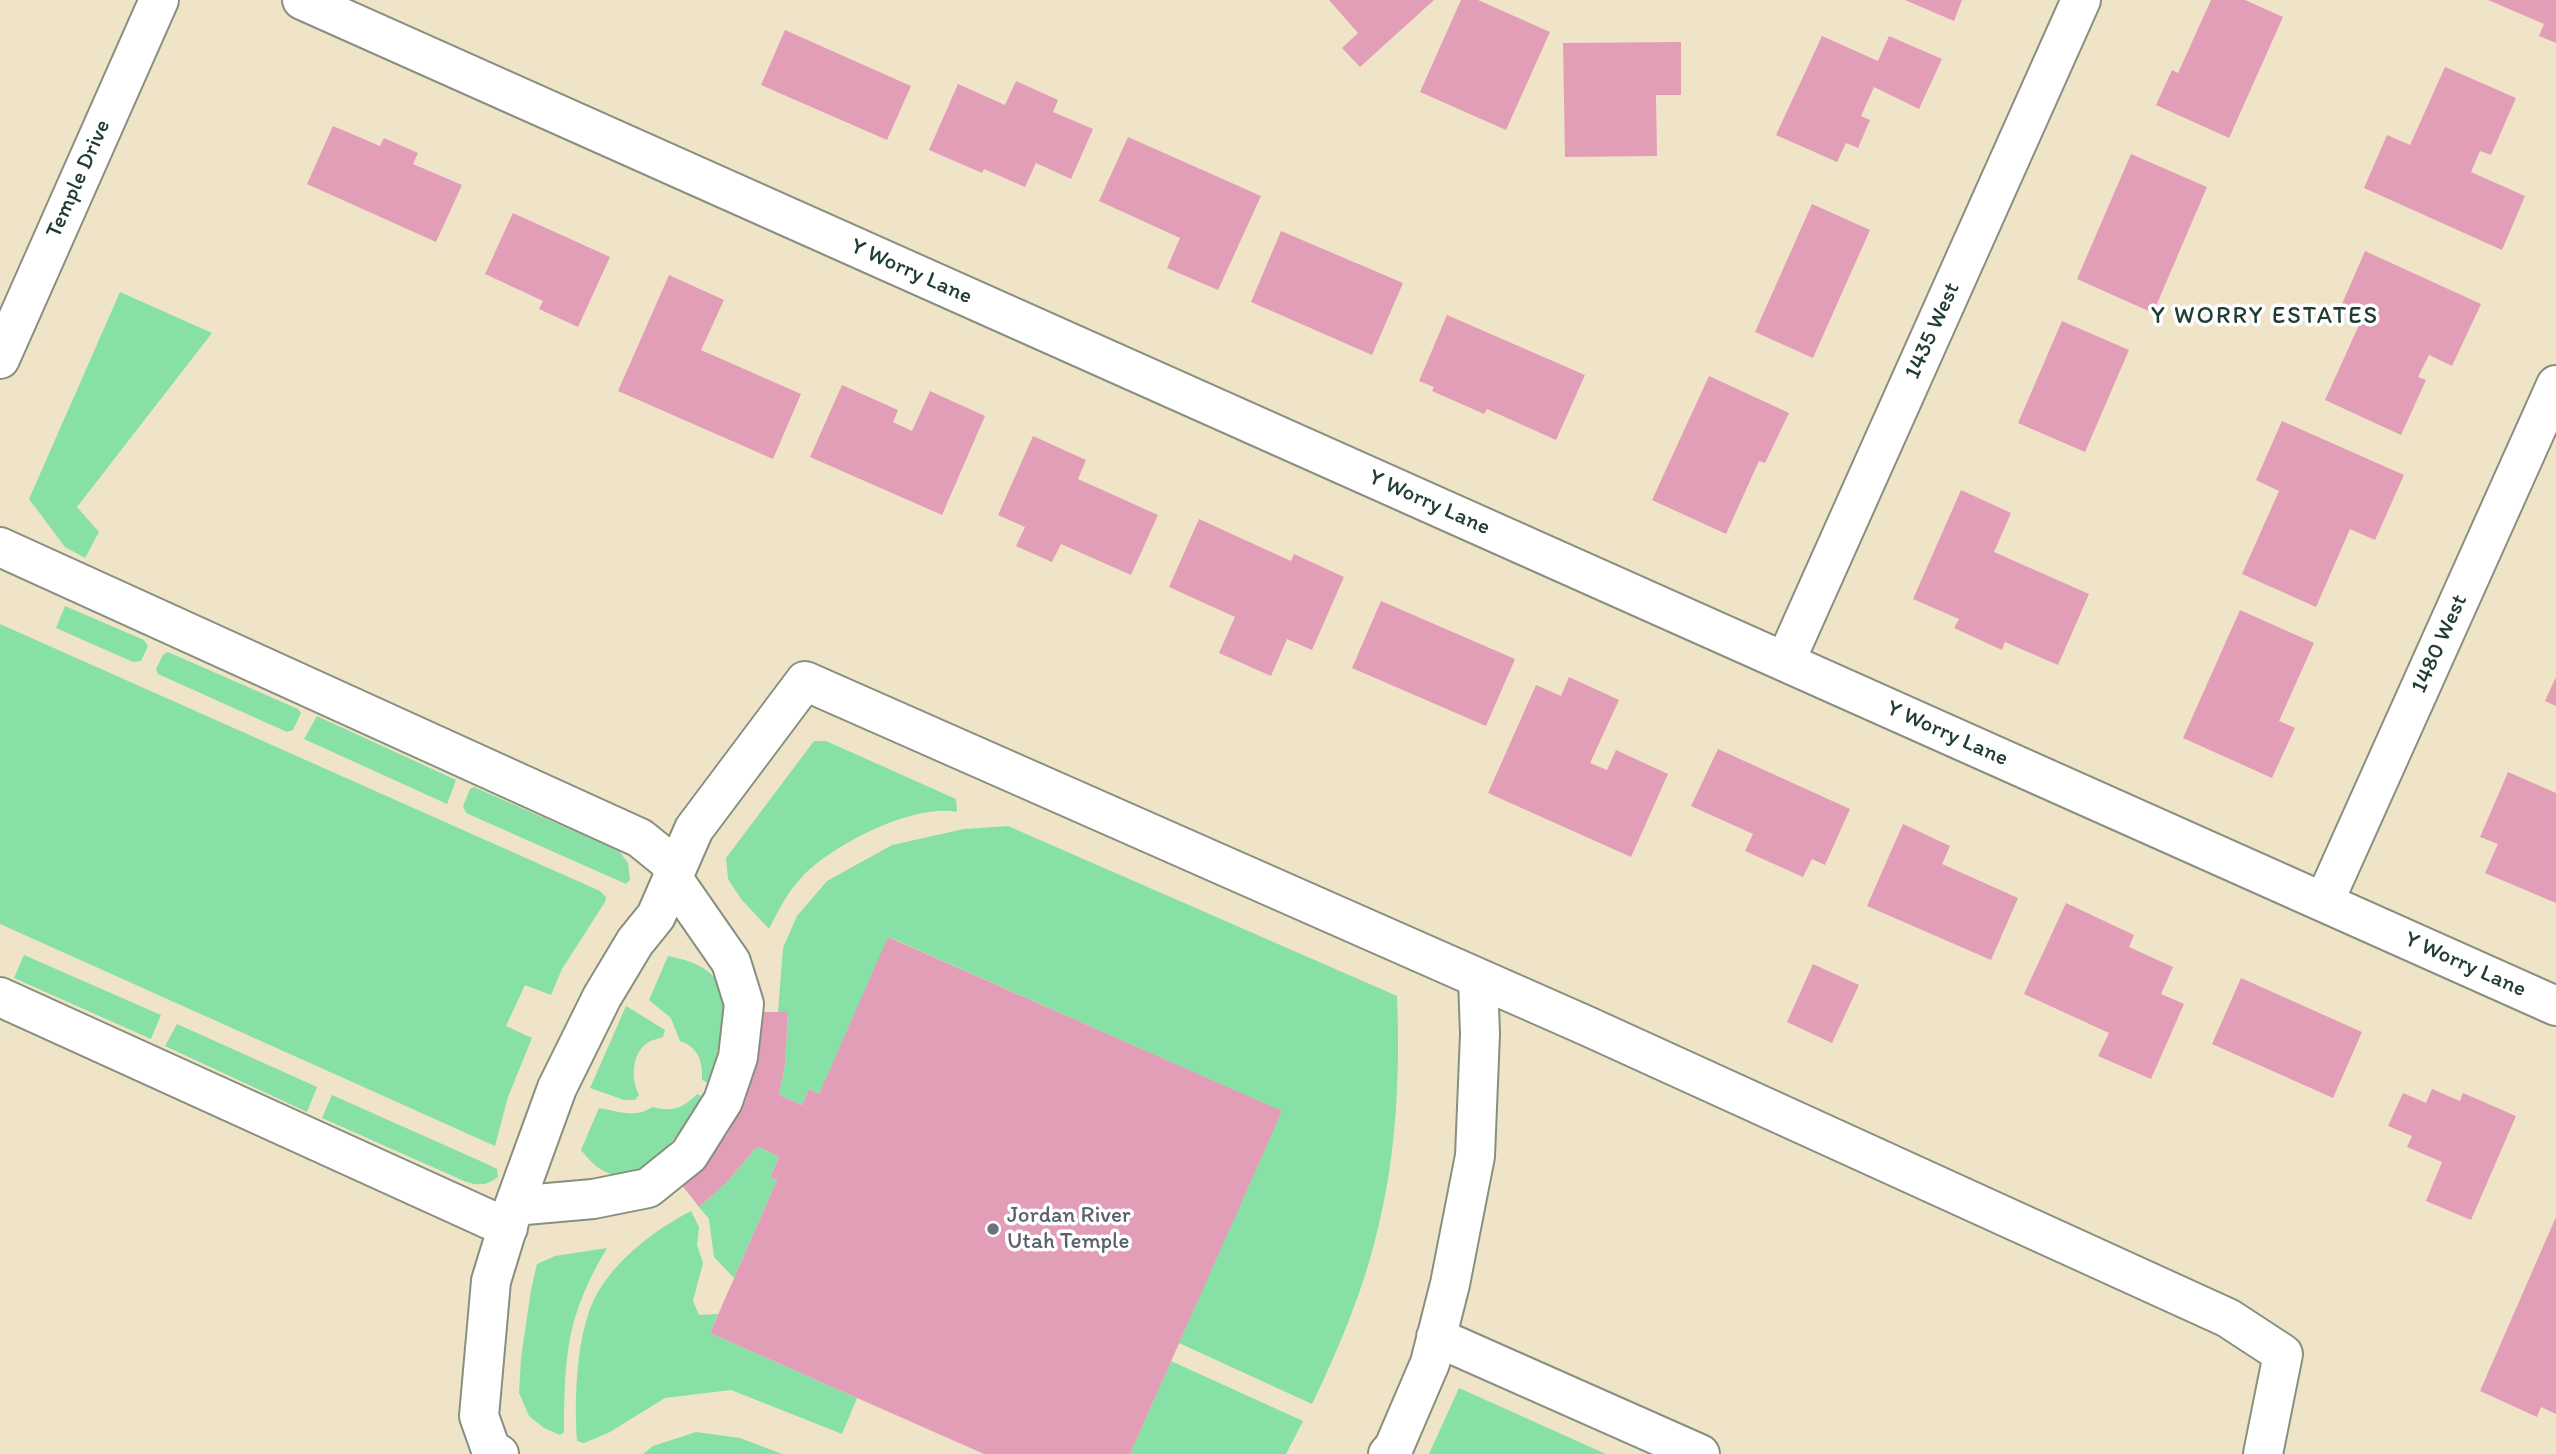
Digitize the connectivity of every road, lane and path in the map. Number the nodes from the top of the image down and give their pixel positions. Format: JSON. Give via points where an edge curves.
{"nodes":[{"id":1,"x":159,"y":0,"type":"edge"},
{"id":2,"x":302,"y":0,"type":"edge"},
{"id":3,"x":2081,"y":0,"type":"edge"},
{"id":4,"x":0,"y":359,"type":"edge"},
{"id":5,"x":2556,"y":385,"type":"edge"},
{"id":6,"x":0,"y":547,"type":"edge"},
{"id":7,"x":1785,"y":662,"type":"junction"},
{"id":8,"x":675,"y":872,"type":"junction"},
{"id":9,"x":2324,"y":902,"type":"junction"},
{"id":10,"x":1478,"y":979,"type":"junction"},
{"id":11,"x":0,"y":997,"type":"edge"},
{"id":12,"x":2556,"y":1006,"type":"edge"},
{"id":13,"x":511,"y":1217,"type":"junction"},
{"id":14,"x":1437,"y":1337,"type":"junction"},
{"id":15,"x":499,"y":1454,"type":"edge"},
{"id":16,"x":1388,"y":1454,"type":"edge"},
{"id":17,"x":1700,"y":1454,"type":"edge"},
{"id":18,"x":2263,"y":1454,"type":"edge"}],
"edges":[{"from":1,"to":4,"type":"street","name":"Temple Drive"},
{"from":2,"to":7,"type":"street","name":"Y Worry Lane"},
{"from":3,"to":7,"type":"street","name":"1435 West"},
{"from":5,"to":9,"type":"street","name":"1480 West"},
{"from":6,"to":8,"type":"street","via":[[640,838]]},
{"from":7,"to":9,"type":"street","name":"Y Worry Lane"},
{"from":8,"to":10,"type":"street","via":[[694,829],[805,681]]},
{"from":8,"to":13,"type":"street","via":[[656,916],[602,997],[557,1088]]},
{"from":8,"to":13,"type":"street","via":[[732,962],[744,1004],[738,1057],[723,1101],[689,1155],[648,1188]]},
{"from":9,"to":12,"type":"street","name":"Y Worry Lane"},
{"from":10,"to":14,"type":"street","via":[[1475,1156]]},
{"from":10,"to":18,"type":"street","via":[[2228,1318],[2283,1354]]},
{"from":11,"to":13,"type":"street"},
{"from":13,"to":15,"type":"street","via":[[491,1281],[479,1416],[492,1450]]},
{"from":14,"to":16,"type":"street","via":[[1430,1363]]},
{"from":14,"to":17,"type":"street"}]}
